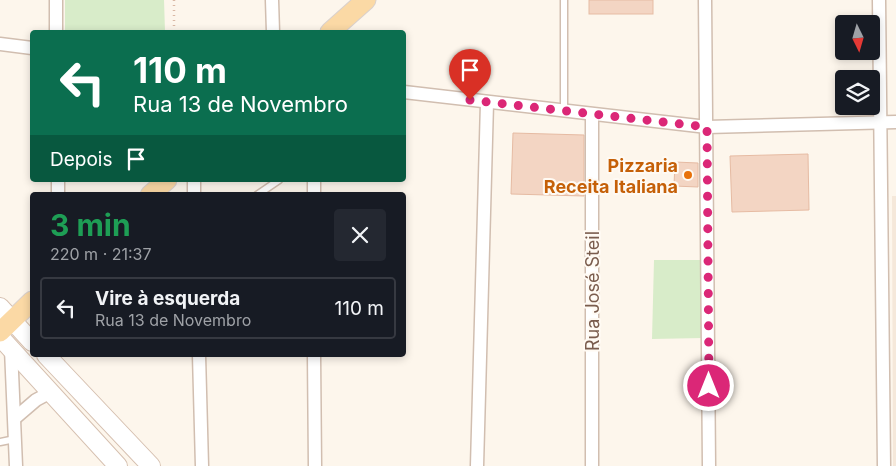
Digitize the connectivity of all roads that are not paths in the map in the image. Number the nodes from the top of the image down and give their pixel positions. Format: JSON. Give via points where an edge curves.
{"nodes":[{"id":1,"x":56,"y":0,"type":"edge"},
{"id":2,"x":272,"y":0,"type":"edge"},
{"id":3,"x":366,"y":0,"type":"edge"},
{"id":4,"x":564,"y":0,"type":"edge"},
{"id":5,"x":706,"y":0,"type":"edge"},
{"id":6,"x":879,"y":0,"type":"edge"},
{"id":7,"x":56,"y":30,"type":"edge"},
{"id":8,"x":274,"y":30,"type":"edge"},
{"id":9,"x":332,"y":30,"type":"edge"},
{"id":10,"x":0,"y":44,"type":"edge"},
{"id":11,"x":30,"y":48,"type":"edge"},
{"id":12,"x":406,"y":92,"type":"edge"},
{"id":13,"x":487,"y":102,"type":"junction"},
{"id":14,"x":564,"y":112,"type":"junction"},
{"id":15,"x":592,"y":115,"type":"junction"},
{"id":16,"x":896,"y":122,"type":"edge"},
{"id":17,"x":881,"y":123,"type":"junction"},
{"id":18,"x":707,"y":127,"type":"junction"},
{"id":19,"x":165,"y":182,"type":"edge"},
{"id":20,"x":276,"y":182,"type":"edge"},
{"id":21,"x":153,"y":192,"type":"edge"},
{"id":22,"x":262,"y":192,"type":"edge"},
{"id":23,"x":30,"y":302,"type":"edge"},
{"id":24,"x":4,"y":320,"type":"edge"},
{"id":25,"x":30,"y":340,"type":"edge"},
{"id":26,"x":5,"y":343,"type":"edge"},
{"id":27,"x":48,"y":357,"type":"edge"},
{"id":28,"x":199,"y":357,"type":"edge"},
{"id":29,"x":314,"y":357,"type":"edge"},
{"id":30,"x":50,"y":392,"type":"junction"},
{"id":31,"x":15,"y":418,"type":"junction"},
{"id":32,"x":15,"y":440,"type":"junction"},
{"id":33,"x":0,"y":442,"type":"edge"},
{"id":34,"x":16,"y":466,"type":"edge"},
{"id":35,"x":118,"y":466,"type":"edge"},
{"id":36,"x":151,"y":466,"type":"edge"},
{"id":37,"x":202,"y":466,"type":"edge"},
{"id":38,"x":315,"y":466,"type":"edge"},
{"id":39,"x":477,"y":466,"type":"edge"},
{"id":40,"x":592,"y":466,"type":"edge"},
{"id":41,"x":709,"y":466,"type":"edge"},
{"id":42,"x":884,"y":466,"type":"edge"}],
"edges":[{"from":1,"to":7,"type":"street"},
{"from":2,"to":8,"type":"street"},
{"from":3,"to":9,"type":"main road"},
{"from":4,"to":14,"type":"lane"},
{"from":5,"to":18,"type":"street"},
{"from":6,"to":17,"type":"street"},
{"from":10,"to":11,"type":"street"},
{"from":12,"to":13,"type":"street"},
{"from":13,"to":14,"type":"street"},
{"from":13,"to":39,"type":"street"},
{"from":14,"to":15,"type":"street"},
{"from":15,"to":18,"type":"street"},
{"from":15,"to":40,"type":"street","name":"Rua José Steil"},
{"from":16,"to":17,"type":"street"},
{"from":17,"to":18,"type":"street"},
{"from":17,"to":42,"type":"street"},
{"from":18,"to":41,"type":"street"},
{"from":19,"to":21,"type":"main road"},
{"from":20,"to":22,"type":"lane"},
{"from":23,"to":24,"type":"main road"},
{"from":24,"to":25,"type":"street"},
{"from":26,"to":30,"type":"street"},
{"from":26,"to":31,"type":"street"},
{"from":27,"to":36,"type":"street"},
{"from":28,"to":37,"type":"street"},
{"from":29,"to":38,"type":"street"},
{"from":30,"to":31,"type":"street"},
{"from":30,"to":35,"type":"street"},
{"from":31,"to":32,"type":"street"},
{"from":32,"to":33,"type":"lane"},
{"from":32,"to":34,"type":"street"}]}
